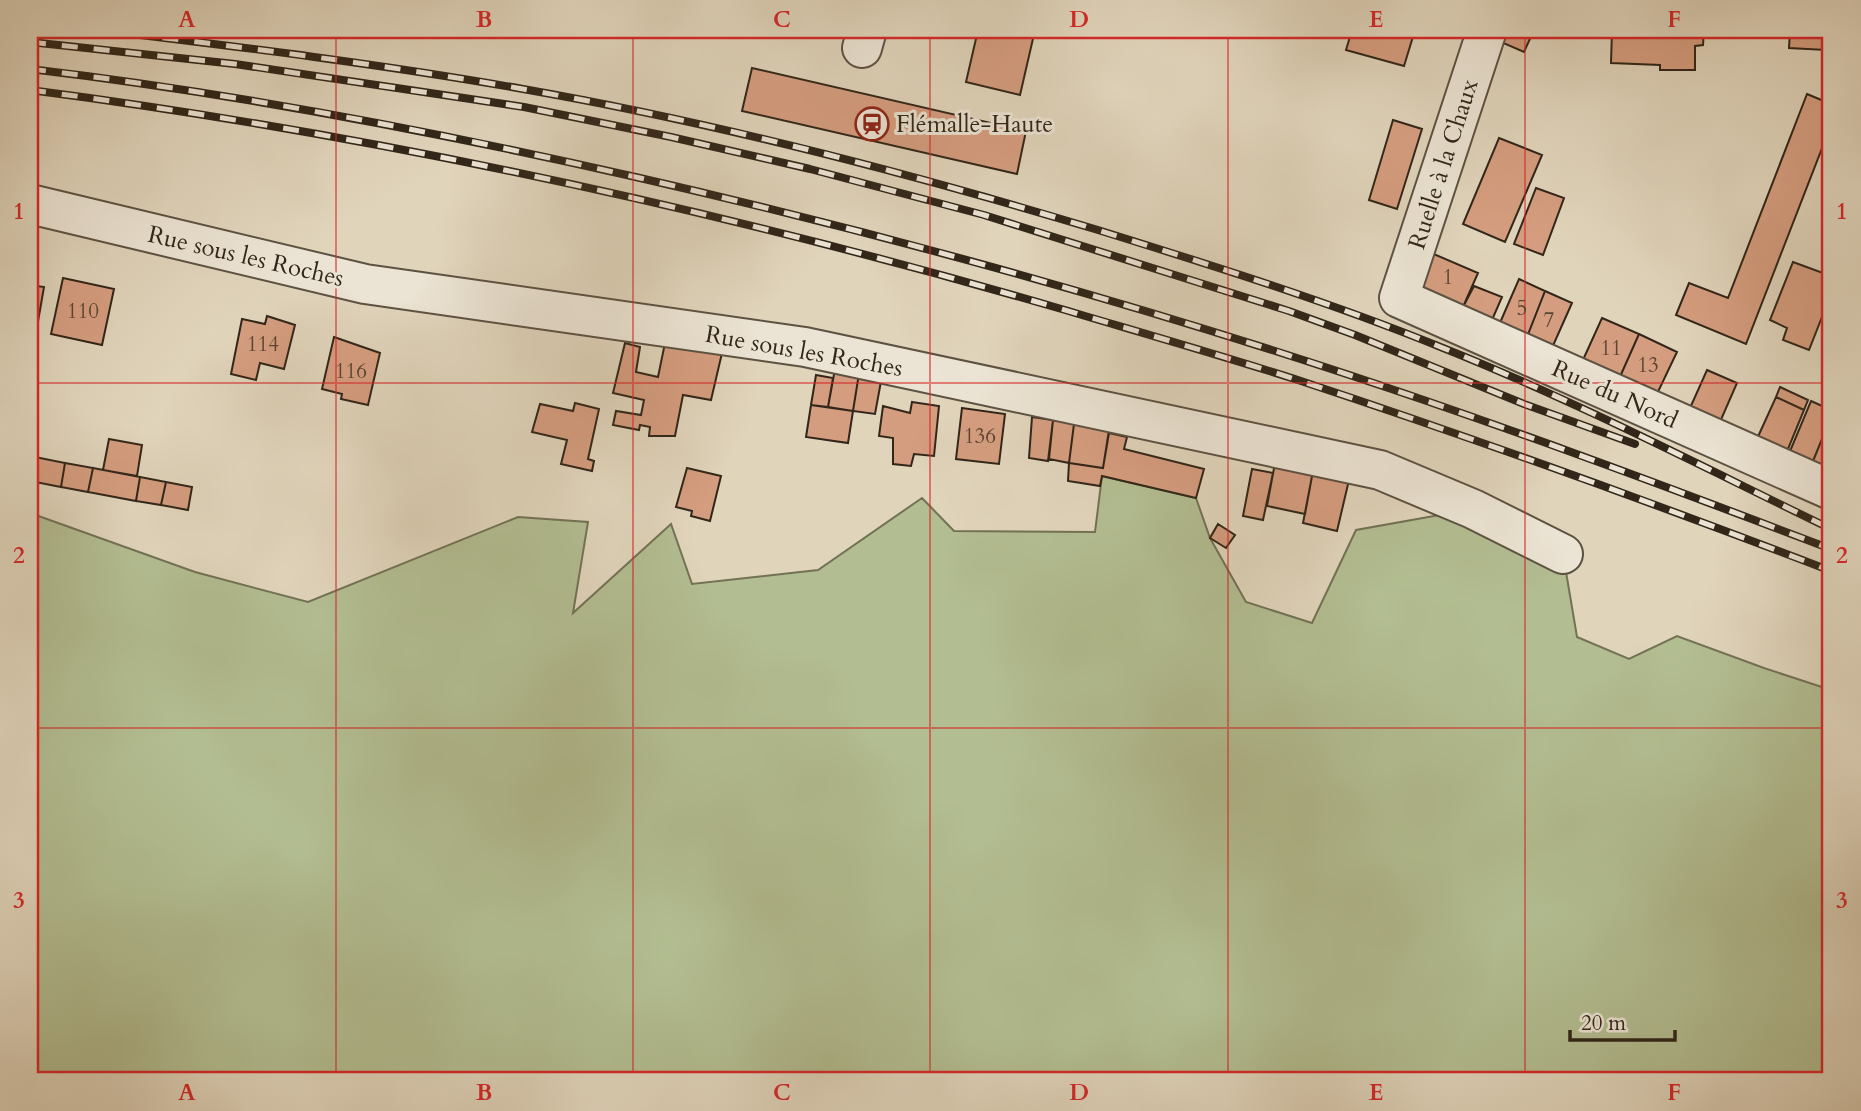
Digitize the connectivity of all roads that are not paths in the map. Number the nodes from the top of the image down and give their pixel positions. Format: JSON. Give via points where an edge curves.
{"nodes":[{"id":1,"x":1487,"y":30,"type":"edge"},
{"id":2,"x":30,"y":205,"type":"edge"},
{"id":3,"x":1399,"y":298,"type":"joint"},
{"id":4,"x":1831,"y":490,"type":"edge"},
{"id":5,"x":1563,"y":555,"type":"dead end"}],
"edges":[{"from":1,"to":3,"type":"street","name":"Ruelle à la Chaux"},
{"from":2,"to":5,"type":"street","name":"Rue sous les Roches","via":[[365,284],[805,347],[1380,470],[1473,509]]},
{"from":3,"to":4,"type":"street","name":"Rue du Nord"}]}
